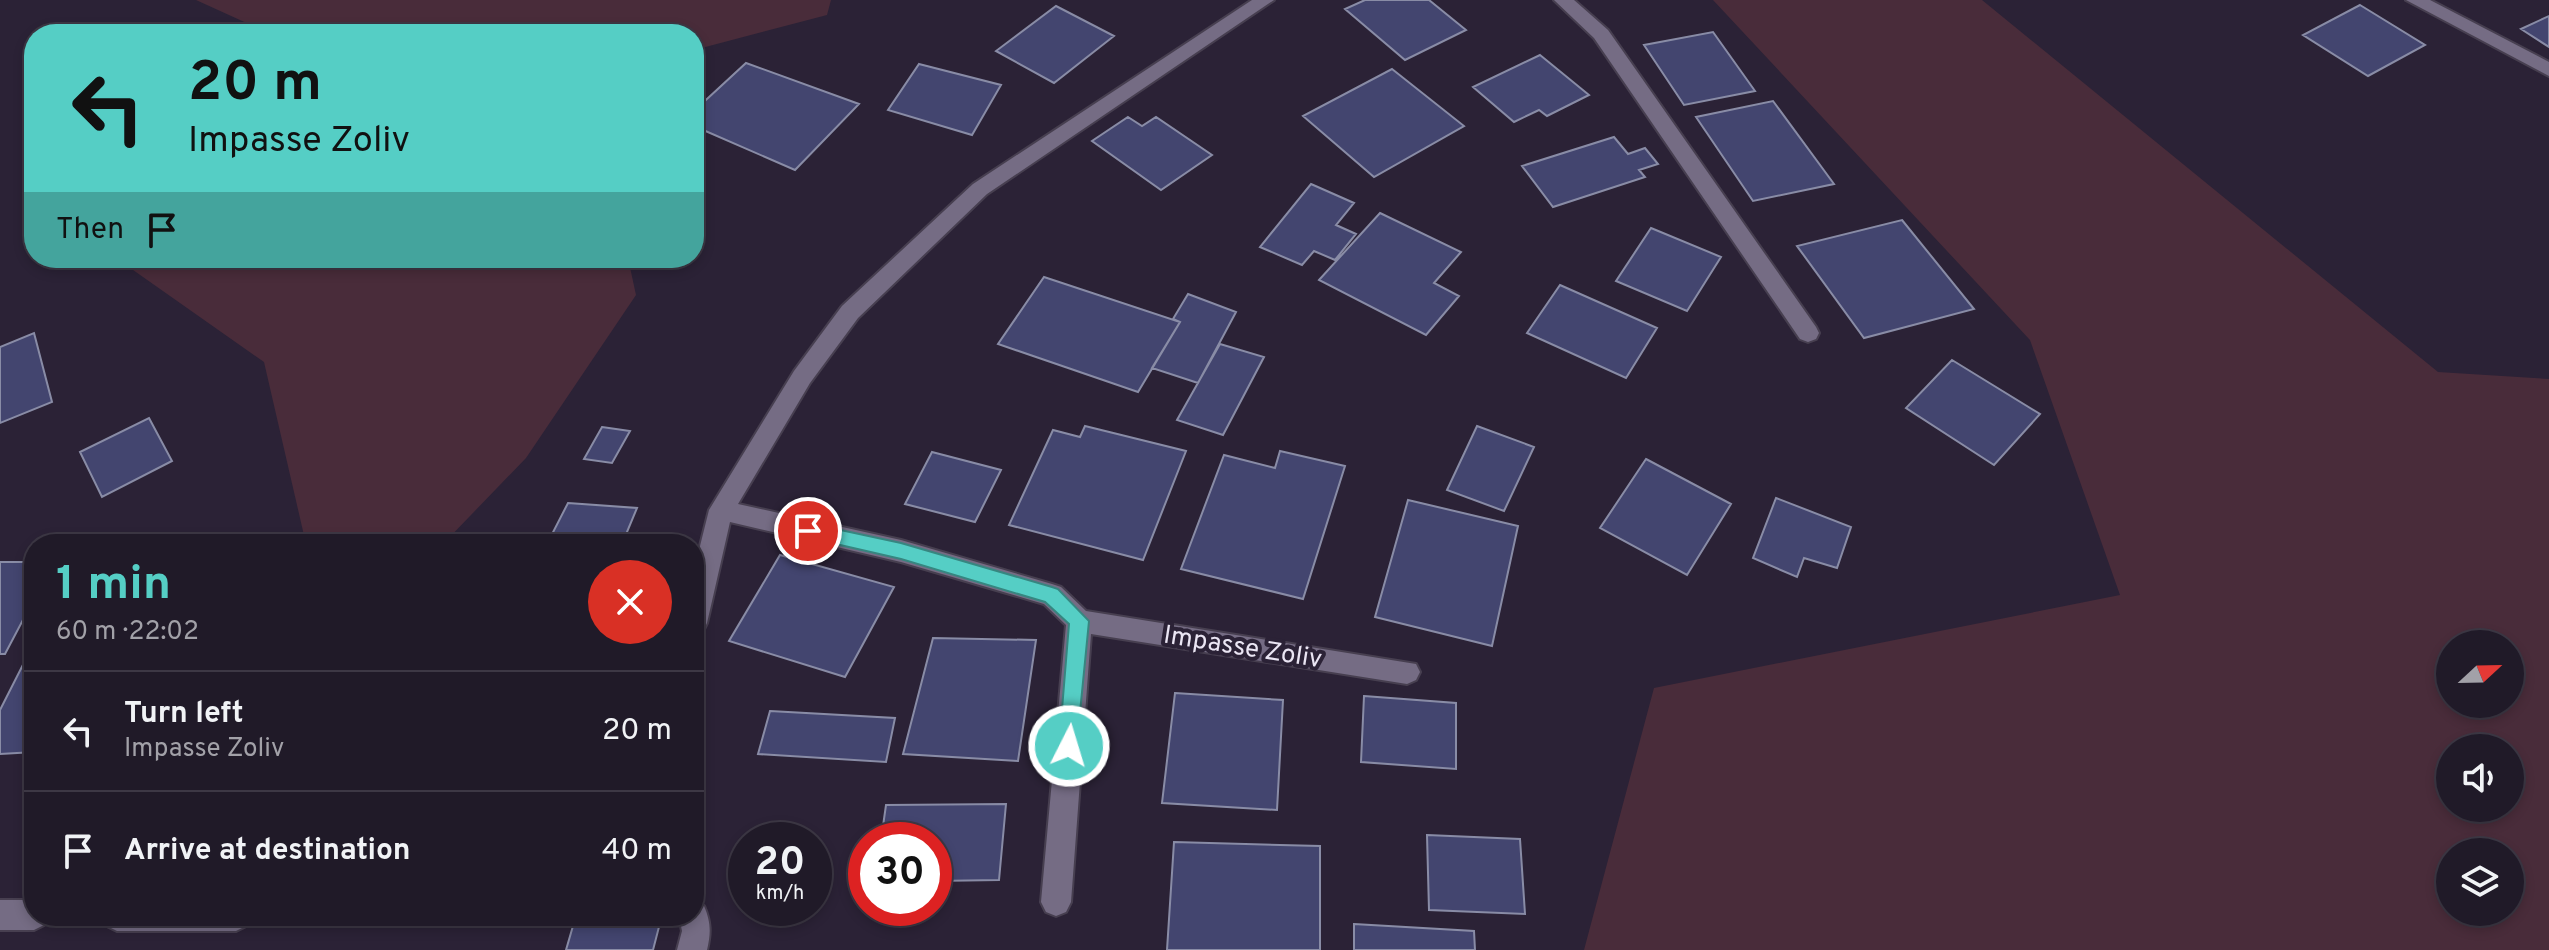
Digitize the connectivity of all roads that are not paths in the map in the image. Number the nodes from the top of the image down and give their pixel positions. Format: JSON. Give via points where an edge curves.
{"nodes":[{"id":1,"x":1265,"y":0,"type":"edge"},
{"id":2,"x":1563,"y":0,"type":"edge"},
{"id":3,"x":2415,"y":0,"type":"edge"},
{"id":4,"x":2549,"y":70,"type":"edge"},
{"id":5,"x":1808,"y":333,"type":"dead end"},
{"id":6,"x":721,"y":510,"type":"junction"},
{"id":7,"x":704,"y":581,"type":"edge"},
{"id":8,"x":1079,"y":621,"type":"junction"},
{"id":9,"x":1407,"y":672,"type":"dead end"},
{"id":10,"x":1056,"y":902,"type":"dead end"},
{"id":11,"x":0,"y":915,"type":"edge"},
{"id":12,"x":24,"y":915,"type":"edge"},
{"id":13,"x":696,"y":926,"type":"edge"},
{"id":14,"x":692,"y":950,"type":"edge"}],
"edges":[{"from":1,"to":6,"type":"street","via":[[980,189],[850,312],[802,377]]},
{"from":2,"to":5,"type":"street","via":[[1601,34]]},
{"from":3,"to":4,"type":"street"},
{"from":6,"to":7,"type":"street"},
{"from":6,"to":8,"type":"street","via":[[901,551],[1052,595]]},
{"from":8,"to":9,"type":"street","name":"Impasse Zoliv"},
{"from":8,"to":10,"type":"street"},
{"from":11,"to":12,"type":"street"},
{"from":13,"to":14,"type":"street"}]}
